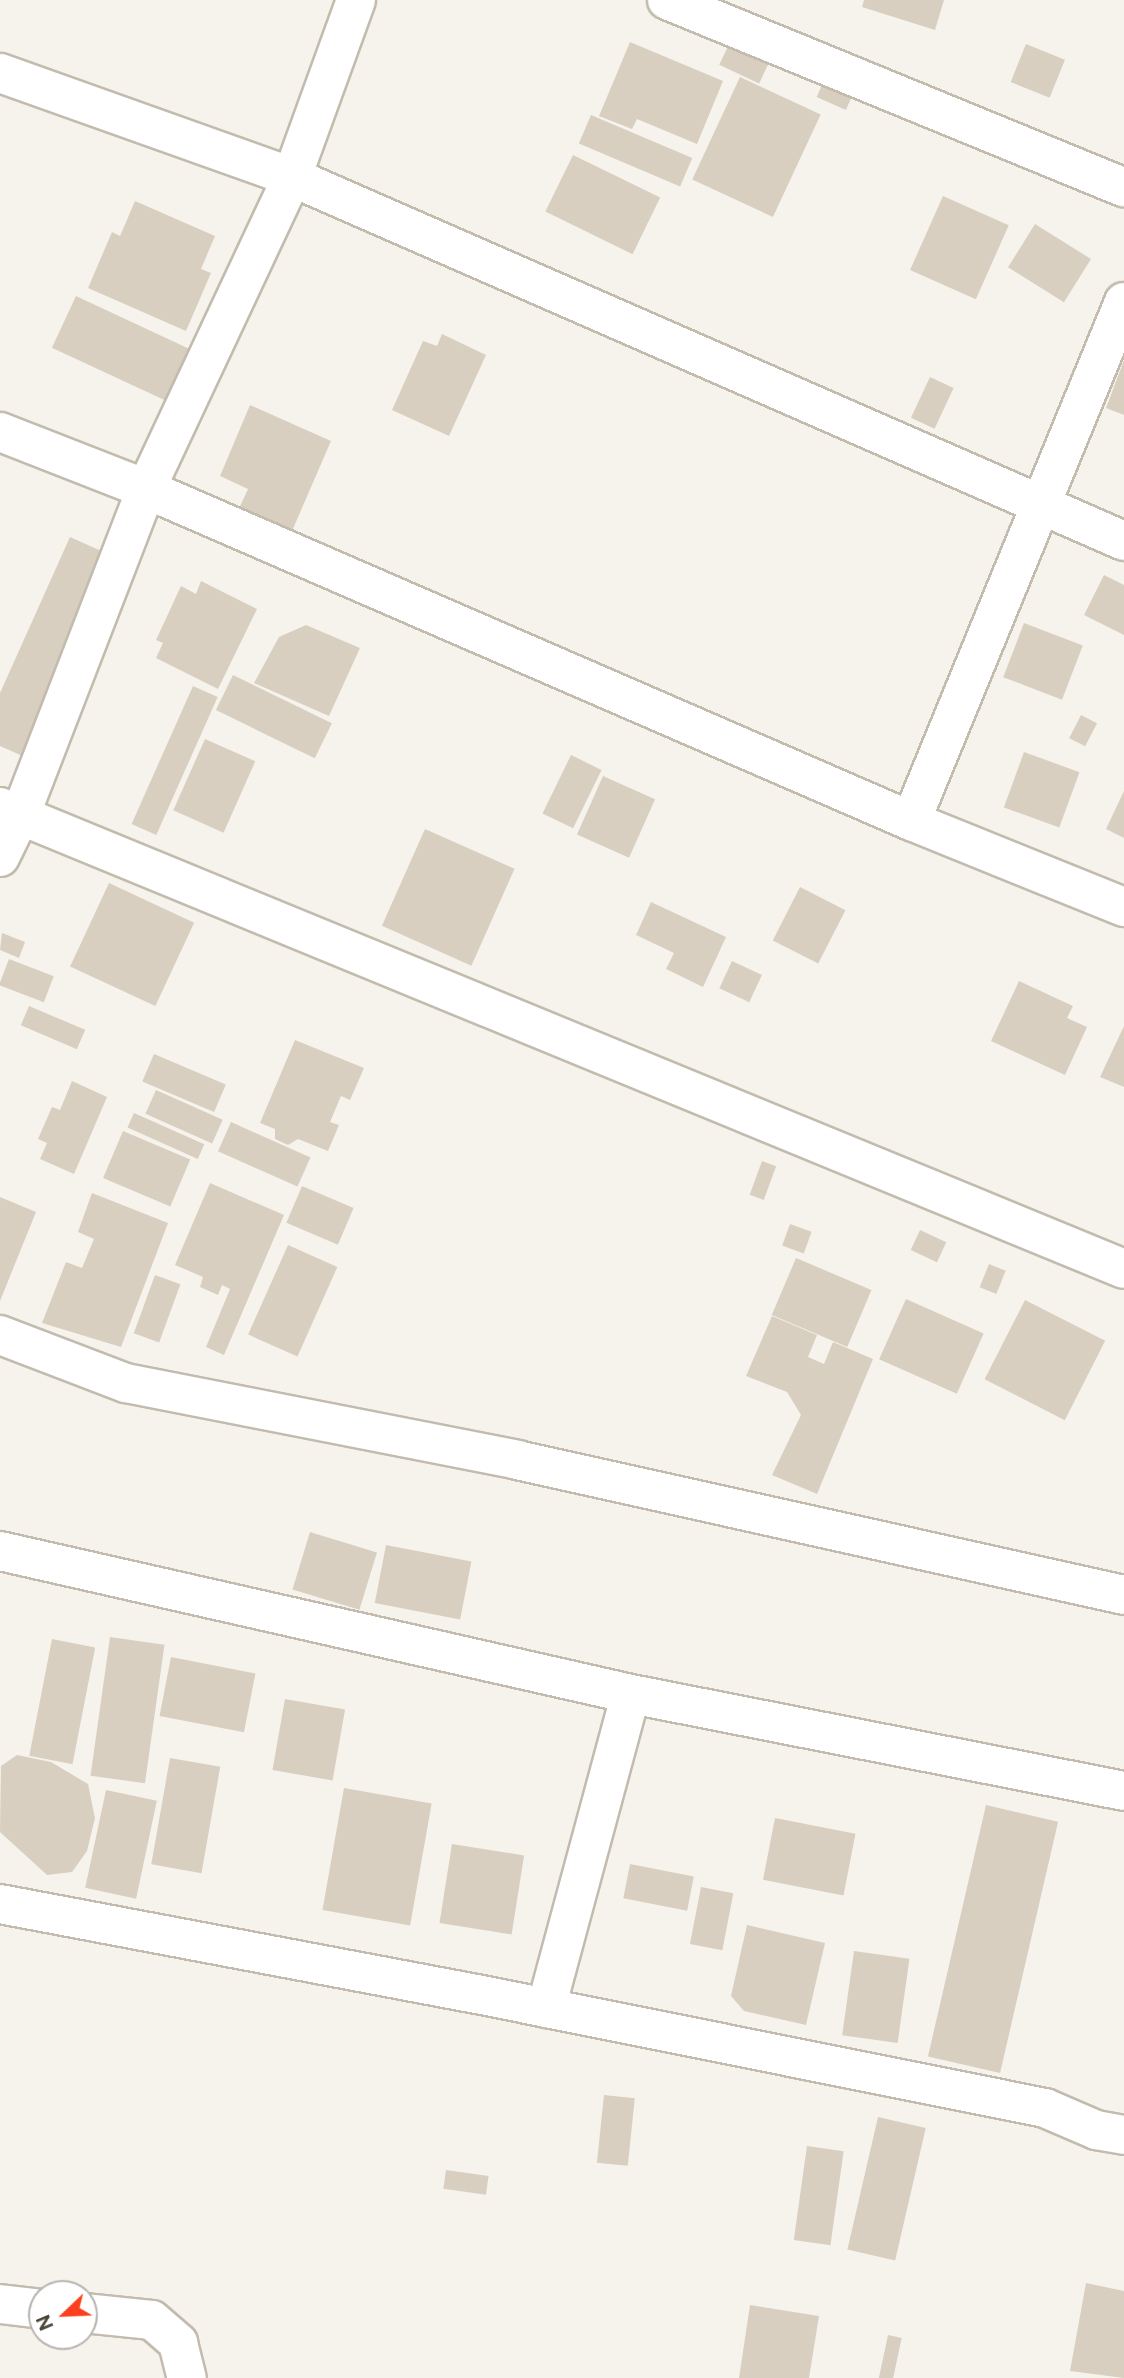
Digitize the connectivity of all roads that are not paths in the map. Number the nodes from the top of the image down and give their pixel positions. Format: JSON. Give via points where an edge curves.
{"nodes":[{"id":1,"x":356,"y":0,"type":"edge"},
{"id":2,"x":667,"y":0,"type":"edge"},
{"id":3,"x":0,"y":73,"type":"edge"},
{"id":4,"x":292,"y":177,"type":"junction"},
{"id":5,"x":1124,"y":187,"type":"edge"},
{"id":6,"x":1124,"y":302,"type":"edge"},
{"id":7,"x":0,"y":432,"type":"edge"},
{"id":8,"x":146,"y":489,"type":"junction"},
{"id":9,"x":1039,"y":504,"type":"junction"},
{"id":10,"x":1124,"y":541,"type":"edge"},
{"id":11,"x":10,"y":811,"type":"edge"},
{"id":12,"x":911,"y":821,"type":"junction"},
{"id":13,"x":0,"y":858,"type":"edge"},
{"id":14,"x":1124,"y":907,"type":"edge"},
{"id":15,"x":1124,"y":1269,"type":"edge"},
{"id":16,"x":0,"y":1335,"type":"edge"},
{"id":17,"x":0,"y":1551,"type":"edge"},
{"id":18,"x":1124,"y":1595,"type":"edge"},
{"id":19,"x":631,"y":1694,"type":"junction"},
{"id":20,"x":1124,"y":1791,"type":"edge"},
{"id":21,"x":0,"y":1904,"type":"edge"},
{"id":22,"x":547,"y":2008,"type":"junction"},
{"id":23,"x":1124,"y":2135,"type":"edge"},
{"id":24,"x":0,"y":2304,"type":"edge"},
{"id":25,"x":28,"y":2307,"type":"edge"},
{"id":26,"x":98,"y":2314,"type":"edge"},
{"id":27,"x":187,"y":2378,"type":"edge"}],
"edges":[{"from":1,"to":4,"type":"street"},
{"from":2,"to":5,"type":"street"},
{"from":3,"to":4,"type":"street"},
{"from":4,"to":8,"type":"street"},
{"from":4,"to":9,"type":"street"},
{"from":6,"to":9,"type":"street"},
{"from":7,"to":8,"type":"street"},
{"from":8,"to":11,"type":"street"},
{"from":8,"to":12,"type":"street"},
{"from":9,"to":10,"type":"street"},
{"from":9,"to":12,"type":"street"},
{"from":11,"to":13,"type":"street"},
{"from":11,"to":15,"type":"street"},
{"from":12,"to":14,"type":"street"},
{"from":16,"to":18,"type":"street","via":[[126,1383],[517,1460]]},
{"from":17,"to":19,"type":"street"},
{"from":19,"to":20,"type":"street"},
{"from":19,"to":22,"type":"street"},
{"from":21,"to":22,"type":"street"},
{"from":22,"to":23,"type":"street","via":[[1045,2108],[1096,2130]]},
{"from":24,"to":25,"type":"street"},
{"from":26,"to":27,"type":"street","via":[[152,2320],[178,2343]]}]}
